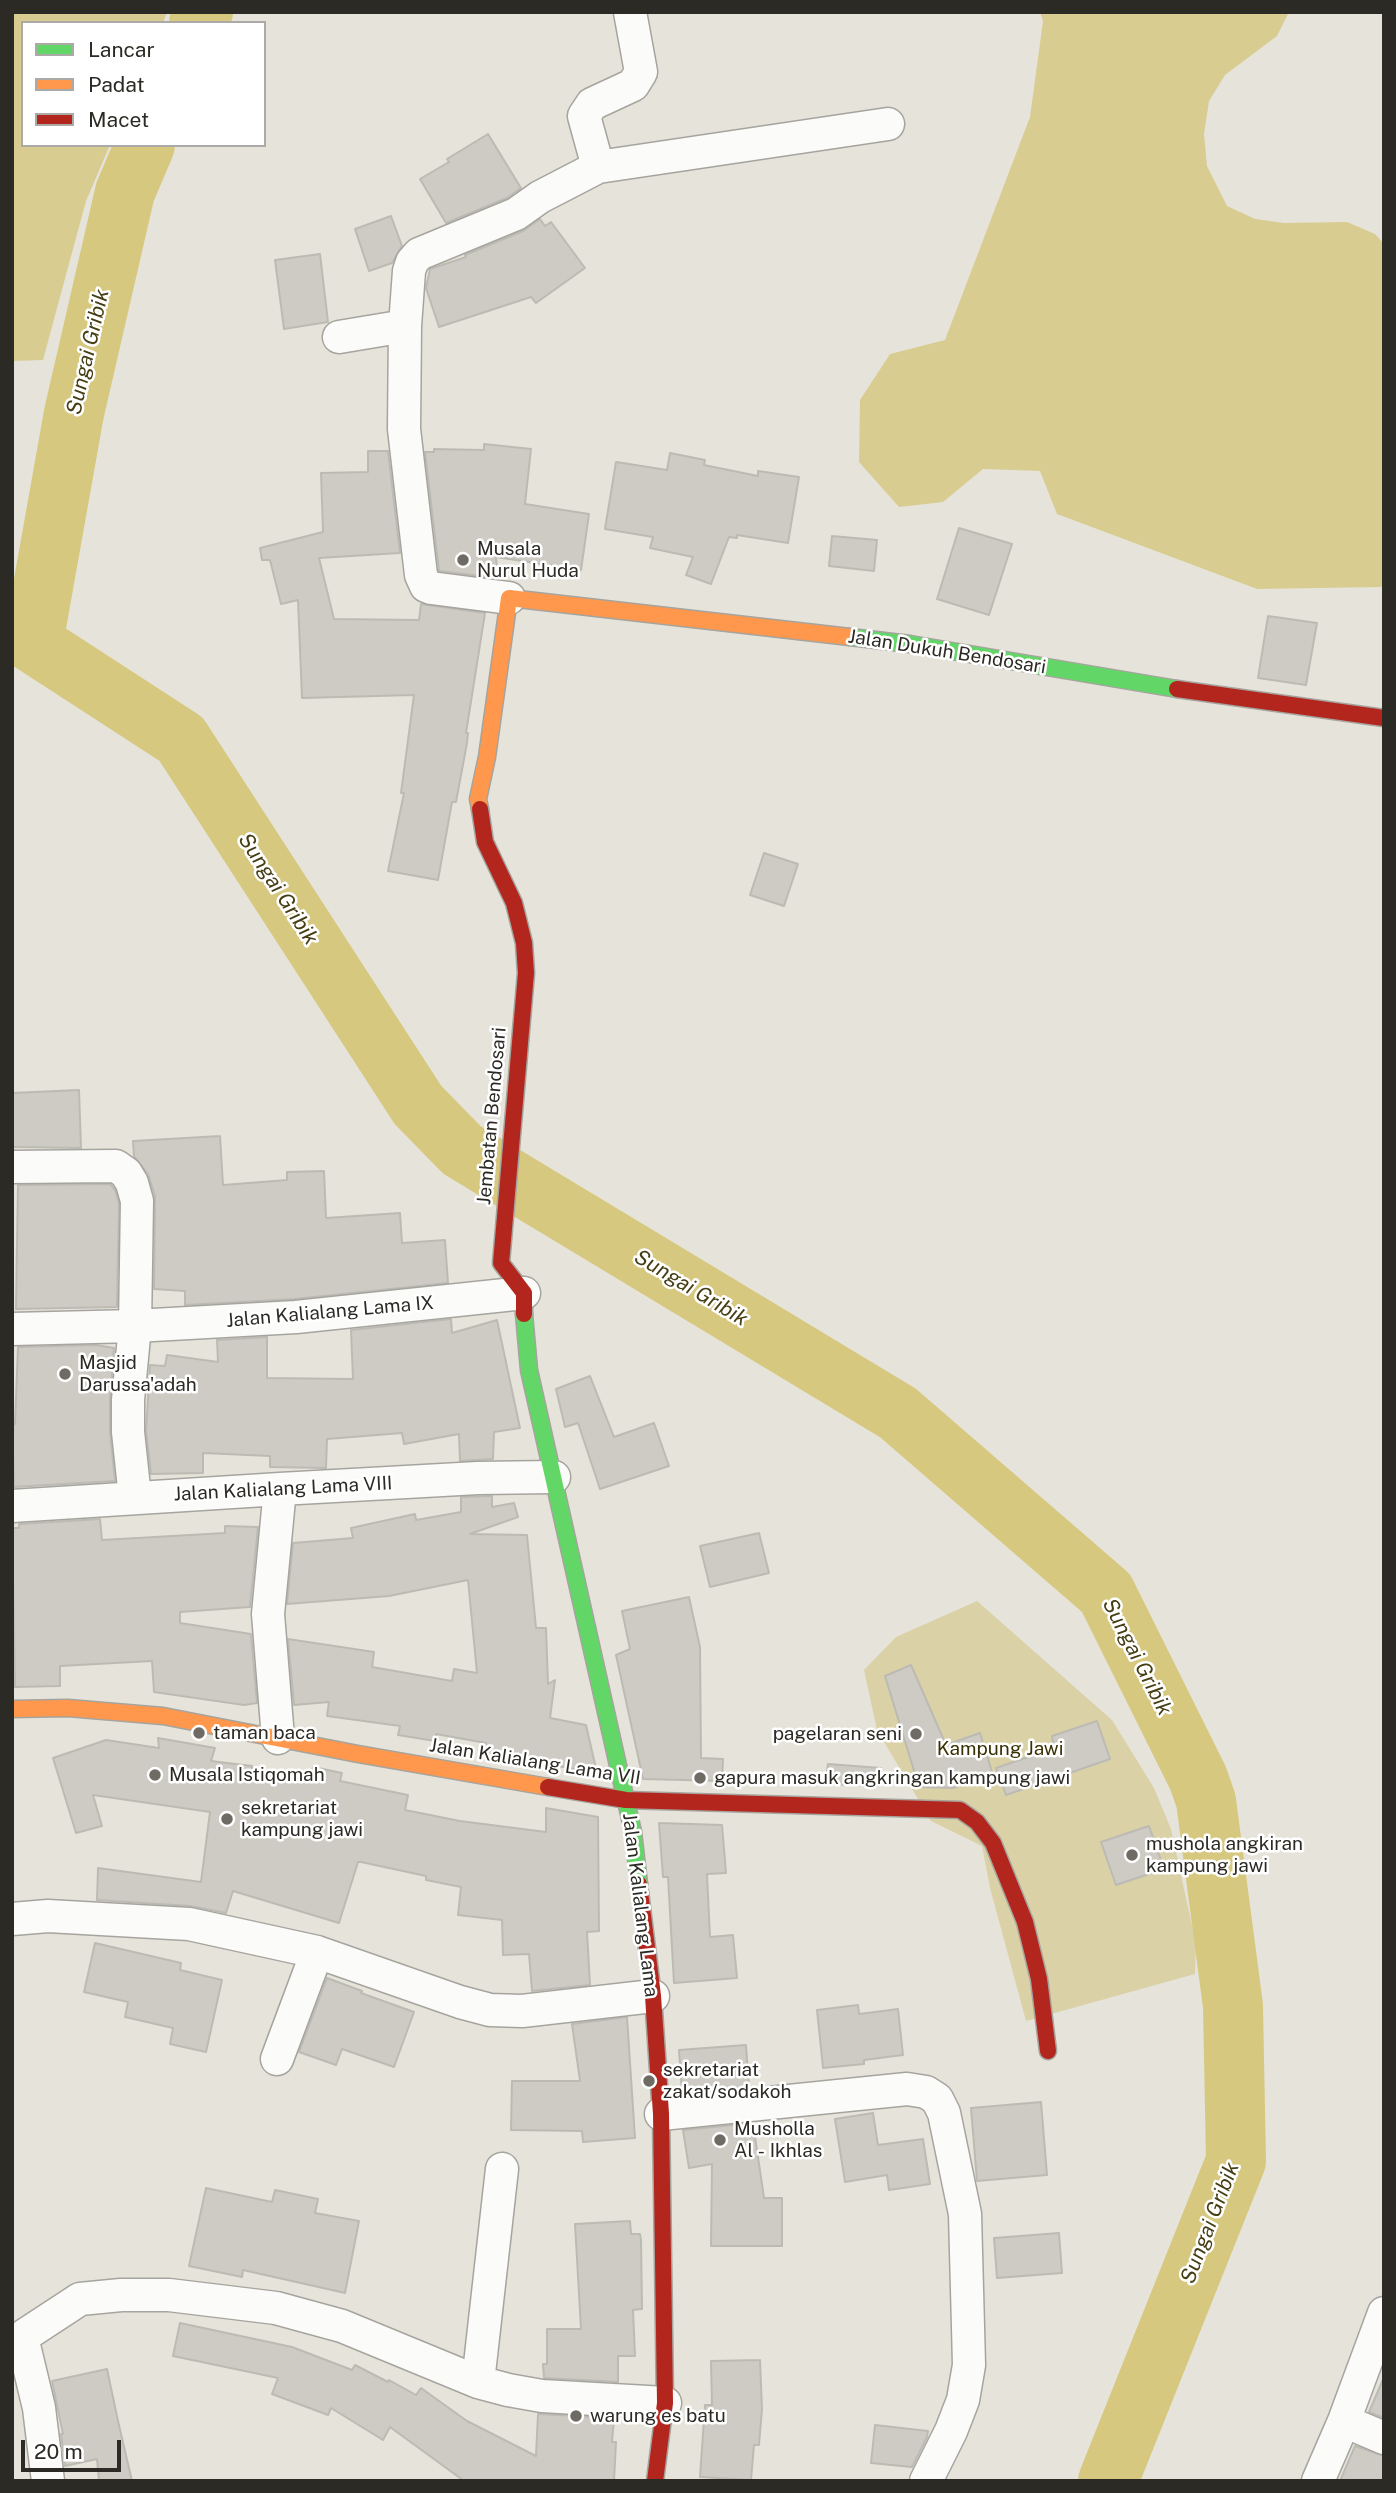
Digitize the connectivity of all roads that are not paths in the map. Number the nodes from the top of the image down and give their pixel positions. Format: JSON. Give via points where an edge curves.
{"nodes":[{"id":1,"x":630,"y":12,"type":"edge"},
{"id":2,"x":888,"y":124,"type":"dead end"},
{"id":3,"x":598,"y":167,"type":"junction"},
{"id":4,"x":405,"y":326,"type":"junction"},
{"id":5,"x":340,"y":337,"type":"dead end"},
{"id":6,"x":509,"y":598,"type":"junction"},
{"id":7,"x":1384,"y":718,"type":"edge"},
{"id":8,"x":12,"y":1167,"type":"edge"},
{"id":9,"x":524,"y":1293,"type":"junction"},
{"id":10,"x":135,"y":1326,"type":"junction"},
{"id":11,"x":12,"y":1329,"type":"edge"},
{"id":12,"x":554,"y":1477,"type":"junction"},
{"id":13,"x":280,"y":1489,"type":"junction"},
{"id":14,"x":135,"y":1497,"type":"junction"},
{"id":15,"x":12,"y":1506,"type":"edge"},
{"id":16,"x":12,"y":1709,"type":"edge"},
{"id":17,"x":278,"y":1738,"type":"junction"},
{"id":18,"x":626,"y":1800,"type":"junction"},
{"id":19,"x":12,"y":1919,"type":"edge"},
{"id":20,"x":317,"y":1952,"type":"junction"},
{"id":21,"x":653,"y":1996,"type":"junction"},
{"id":22,"x":1048,"y":2051,"type":"dead end"},
{"id":23,"x":277,"y":2059,"type":"dead end"},
{"id":24,"x":661,"y":2113,"type":"junction"},
{"id":25,"x":502,"y":2169,"type":"dead end"},
{"id":26,"x":1384,"y":2314,"type":"edge"},
{"id":27,"x":24,"y":2330,"type":"edge"},
{"id":28,"x":478,"y":2382,"type":"junction"},
{"id":29,"x":665,"y":2403,"type":"junction"},
{"id":30,"x":26,"y":2419,"type":"edge"},
{"id":31,"x":1344,"y":2421,"type":"junction"},
{"id":32,"x":1384,"y":2438,"type":"edge"},
{"id":33,"x":48,"y":2481,"type":"edge"},
{"id":34,"x":655,"y":2481,"type":"edge"},
{"id":35,"x":926,"y":2481,"type":"edge"},
{"id":36,"x":1318,"y":2481,"type":"edge"}],
"edges":[{"from":1,"to":3,"type":"street","via":[[641,72],[634,85],[592,104],[584,116]]},
{"from":2,"to":3,"type":"street","name":"Jalan Dukuh Bendosari"},
{"from":3,"to":4,"type":"street","name":"Jalan Dukuh Bendosari","via":[[516,214],[419,254],[410,271]]},
{"from":4,"to":5,"type":"street"},
{"from":4,"to":6,"type":"street","name":"Jalan Dukuh Bendosari","via":[[404,415],[423,582],[430,588]]},
{"from":6,"to":7,"type":"street","name":"Jalan Dukuh Bendosari","via":[[909,644]]},
{"from":6,"to":9,"type":"street","name":"Jembatan Bendosari","via":[[478,799],[485,842],[514,903],[524,943],[526,973],[500,1263]]},
{"from":8,"to":10,"type":"street","via":[[116,1166],[126,1173],[137,1201]]},
{"from":9,"to":10,"type":"street","name":"Jalan Kalialang Lama IX","via":[[296,1317]]},
{"from":9,"to":12,"type":"street","name":"Jalan Kalialang Lama","via":[[529,1370]]},
{"from":10,"to":11,"type":"street","name":"Jalan Kalialang Lama IX"},
{"from":10,"to":14,"type":"street","via":[[128,1432]]},
{"from":12,"to":13,"type":"street","name":"Jalan Kalialang Lama VIII"},
{"from":12,"to":18,"type":"street","name":"Jalan Kalialang Lama"},
{"from":13,"to":14,"type":"street","name":"Jalan Kalialang Lama VIII"},
{"from":13,"to":17,"type":"street","via":[[268,1614]]},
{"from":14,"to":15,"type":"street","name":"Jalan Kalialang Lama VIII"},
{"from":16,"to":17,"type":"street","name":"Jalan Kalialang Lama VII","via":[[68,1708],[163,1716]]},
{"from":17,"to":18,"type":"street","name":"Jalan Kalialang Lama VII"},
{"from":18,"to":21,"type":"street","name":"Jalan Kalialang Lama"},
{"from":18,"to":22,"type":"street","name":"Jalan Kalialang Lama VII","via":[[960,1810],[977,1822],[993,1843],[1024,1922],[1039,1979]]},
{"from":19,"to":20,"type":"street","via":[[48,1916],[189,1924]]},
{"from":20,"to":21,"type":"street","via":[[490,2010],[522,2011]]},
{"from":20,"to":23,"type":"street"},
{"from":21,"to":24,"type":"street","name":"Jalan Kalialang Lama"},
{"from":24,"to":29,"type":"street","name":"Jalan Kalialang Lama"},
{"from":24,"to":35,"type":"street","via":[[907,2089],[937,2099],[965,2214],[969,2365],[963,2400]]},
{"from":25,"to":28,"type":"street"},
{"from":26,"to":31,"type":"street"},
{"from":27,"to":28,"type":"street","via":[[80,2298],[169,2295],[276,2308],[342,2326]]},
{"from":27,"to":30,"type":"street"},
{"from":28,"to":29,"type":"street","via":[[542,2396]]},
{"from":29,"to":34,"type":"street","name":"Jalan Kalialang Lama"},
{"from":30,"to":33,"type":"street"},
{"from":31,"to":32,"type":"street"},
{"from":31,"to":36,"type":"street"}]}
